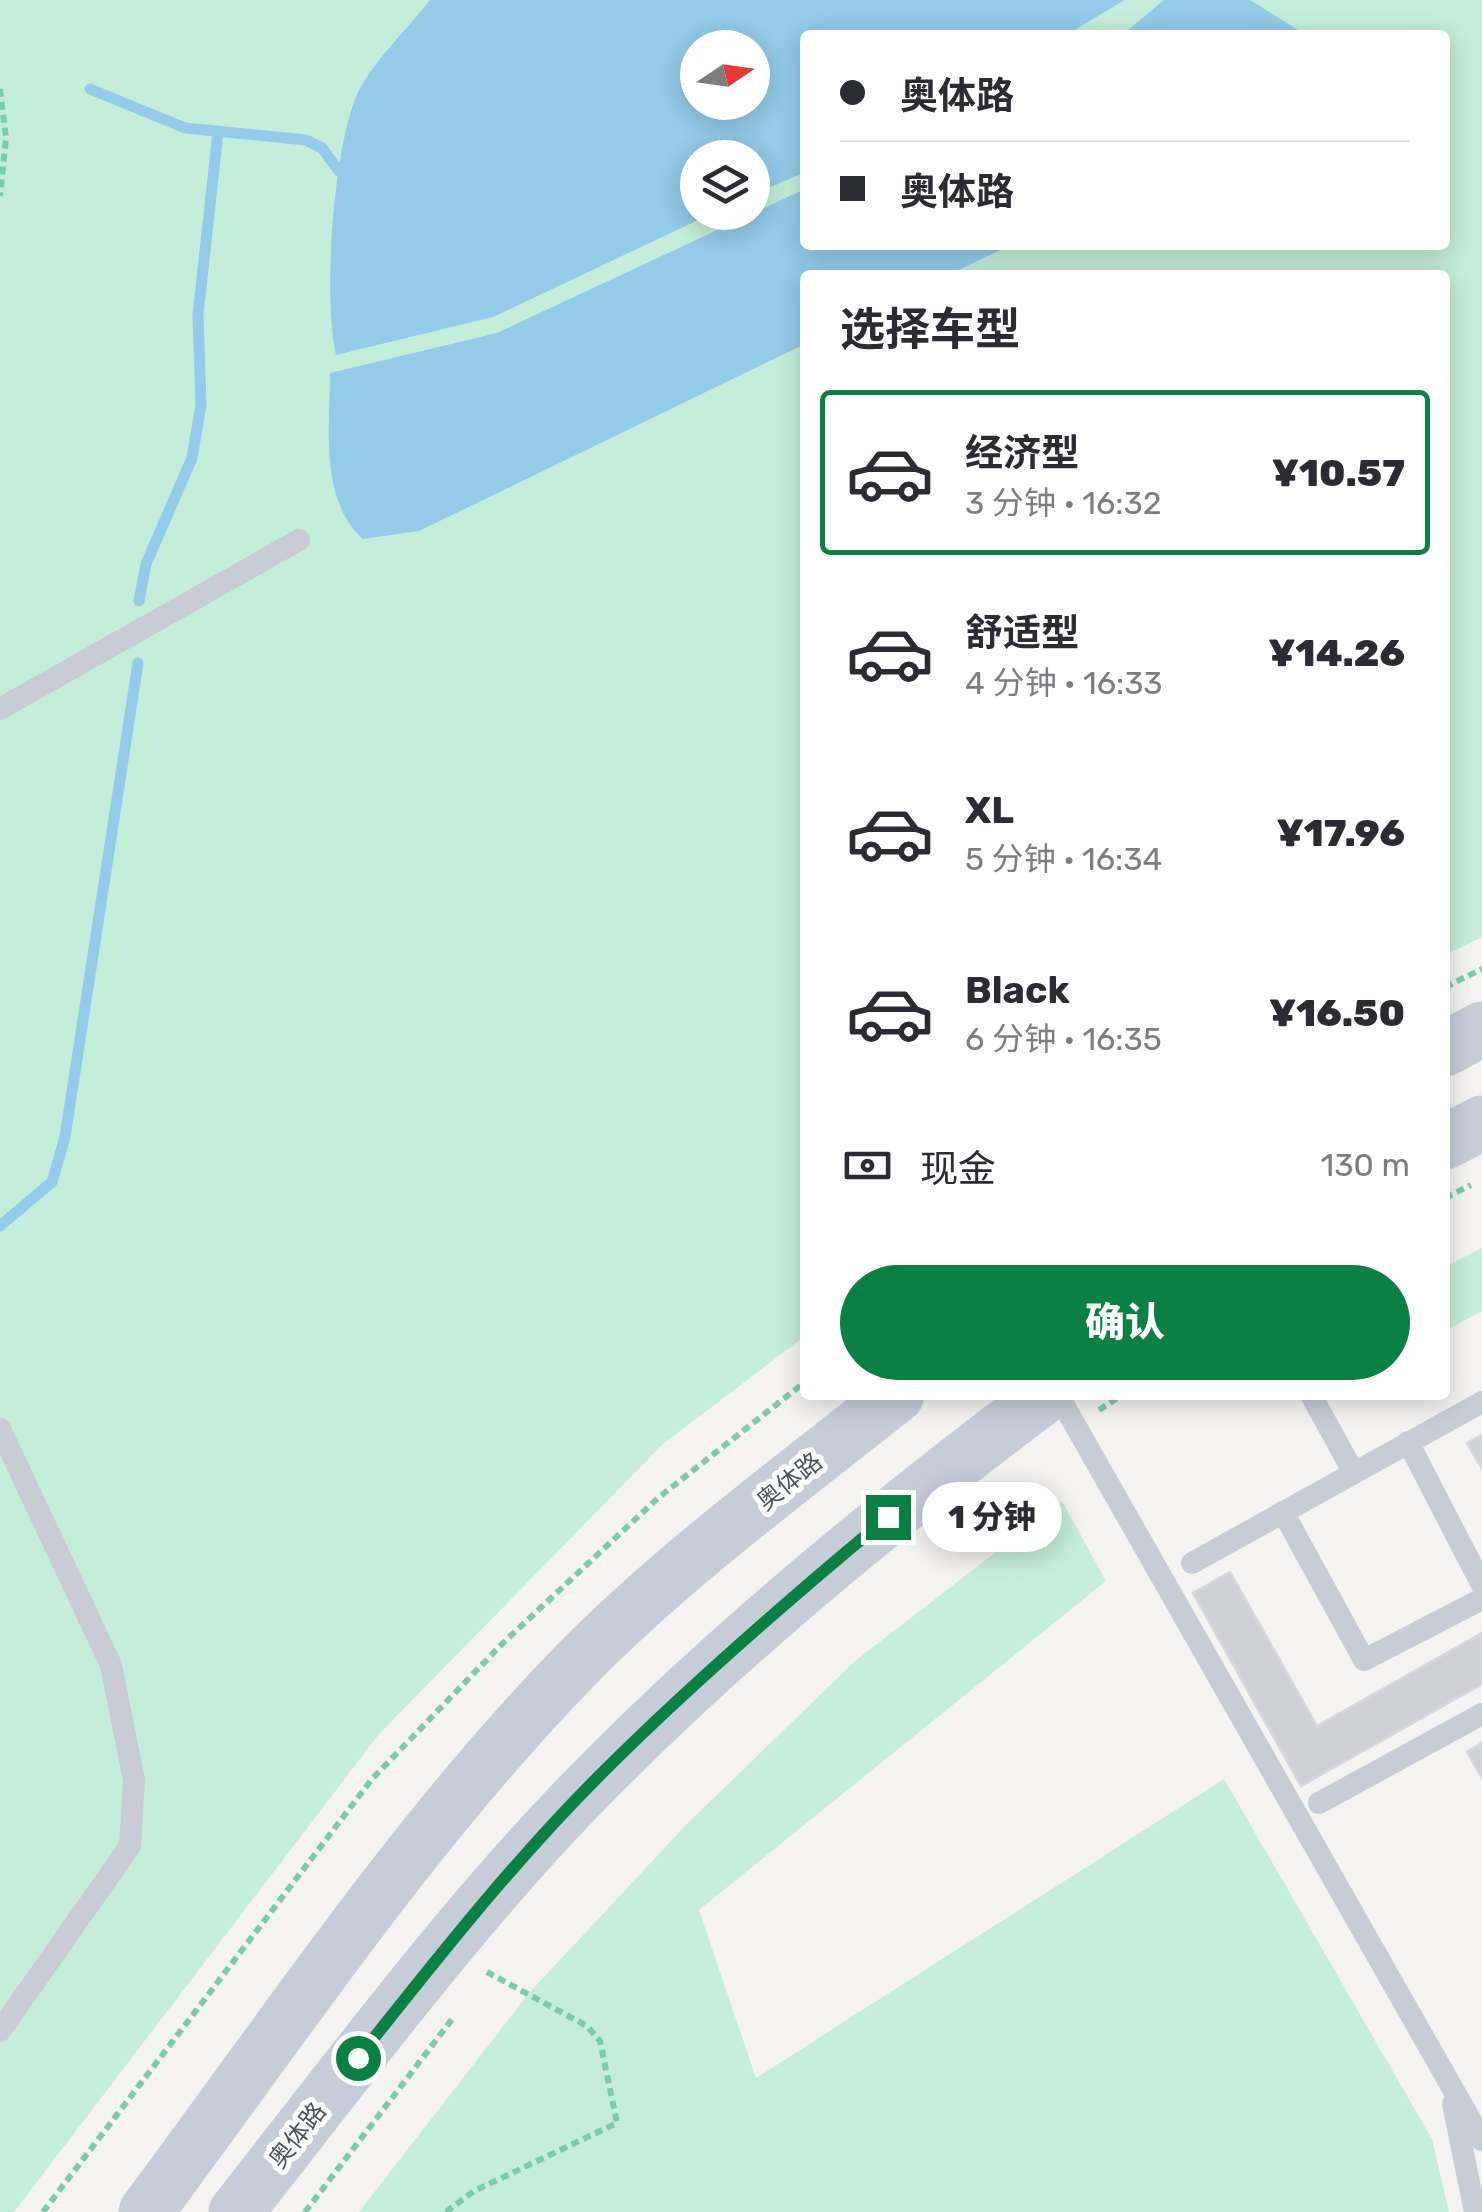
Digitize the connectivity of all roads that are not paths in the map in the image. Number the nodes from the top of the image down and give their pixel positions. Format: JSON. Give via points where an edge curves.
{"nodes":[{"id":1,"x":299,"y":540,"type":"dead end"},
{"id":2,"x":0,"y":708,"type":"edge"},
{"id":3,"x":1482,"y":1029,"type":"edge"},
{"id":4,"x":1450,"y":1046,"type":"edge"},
{"id":5,"x":1482,"y":1123,"type":"edge"},
{"id":6,"x":1450,"y":1139,"type":"edge"},
{"id":7,"x":891,"y":1400,"type":"edge"},
{"id":8,"x":1313,"y":1400,"type":"edge"},
{"id":9,"x":1482,"y":1402,"type":"edge"},
{"id":10,"x":1061,"y":1410,"type":"edge"},
{"id":11,"x":0,"y":1429,"type":"edge"},
{"id":12,"x":1408,"y":1442,"type":"junction"},
{"id":13,"x":1354,"y":1473,"type":"junction"},
{"id":14,"x":1283,"y":1512,"type":"junction"},
{"id":15,"x":1192,"y":1563,"type":"dead end"},
{"id":16,"x":1482,"y":1585,"type":"edge"},
{"id":17,"x":1482,"y":1599,"type":"edge"},
{"id":18,"x":1482,"y":1714,"type":"edge"},
{"id":19,"x":1319,"y":1803,"type":"dead end"},
{"id":20,"x":0,"y":2030,"type":"edge"},
{"id":21,"x":1448,"y":2081,"type":"junction"},
{"id":22,"x":1482,"y":2140,"type":"edge"},
{"id":23,"x":146,"y":2212,"type":"edge"},
{"id":24,"x":236,"y":2212,"type":"edge"},
{"id":25,"x":1475,"y":2212,"type":"edge"}],
"edges":[{"from":1,"to":2,"type":"lane"},
{"from":3,"to":4,"type":"main road"},
{"from":5,"to":6,"type":"main road"},
{"from":7,"to":23,"type":"main road","name":"奥体路","via":[[724,1533],[573,1667],[435,1824]]},
{"from":8,"to":13,"type":"lane"},
{"from":9,"to":12,"type":"lane"},
{"from":10,"to":21,"type":"lane"},
{"from":10,"to":24,"type":"main road","name":"奥体路","via":[[945,1470],[745,1636],[597,1778],[456,1934]]},
{"from":11,"to":20,"type":"lane","via":[[111,1665],[134,1780],[130,1846]]},
{"from":12,"to":13,"type":"lane"},
{"from":12,"to":16,"type":"lane"},
{"from":13,"to":14,"type":"lane"},
{"from":14,"to":15,"type":"lane"},
{"from":14,"to":17,"type":"lane","via":[[1364,1660]]},
{"from":18,"to":19,"type":"lane"},
{"from":21,"to":22,"type":"lane"},
{"from":21,"to":25,"type":"lane"}]}
